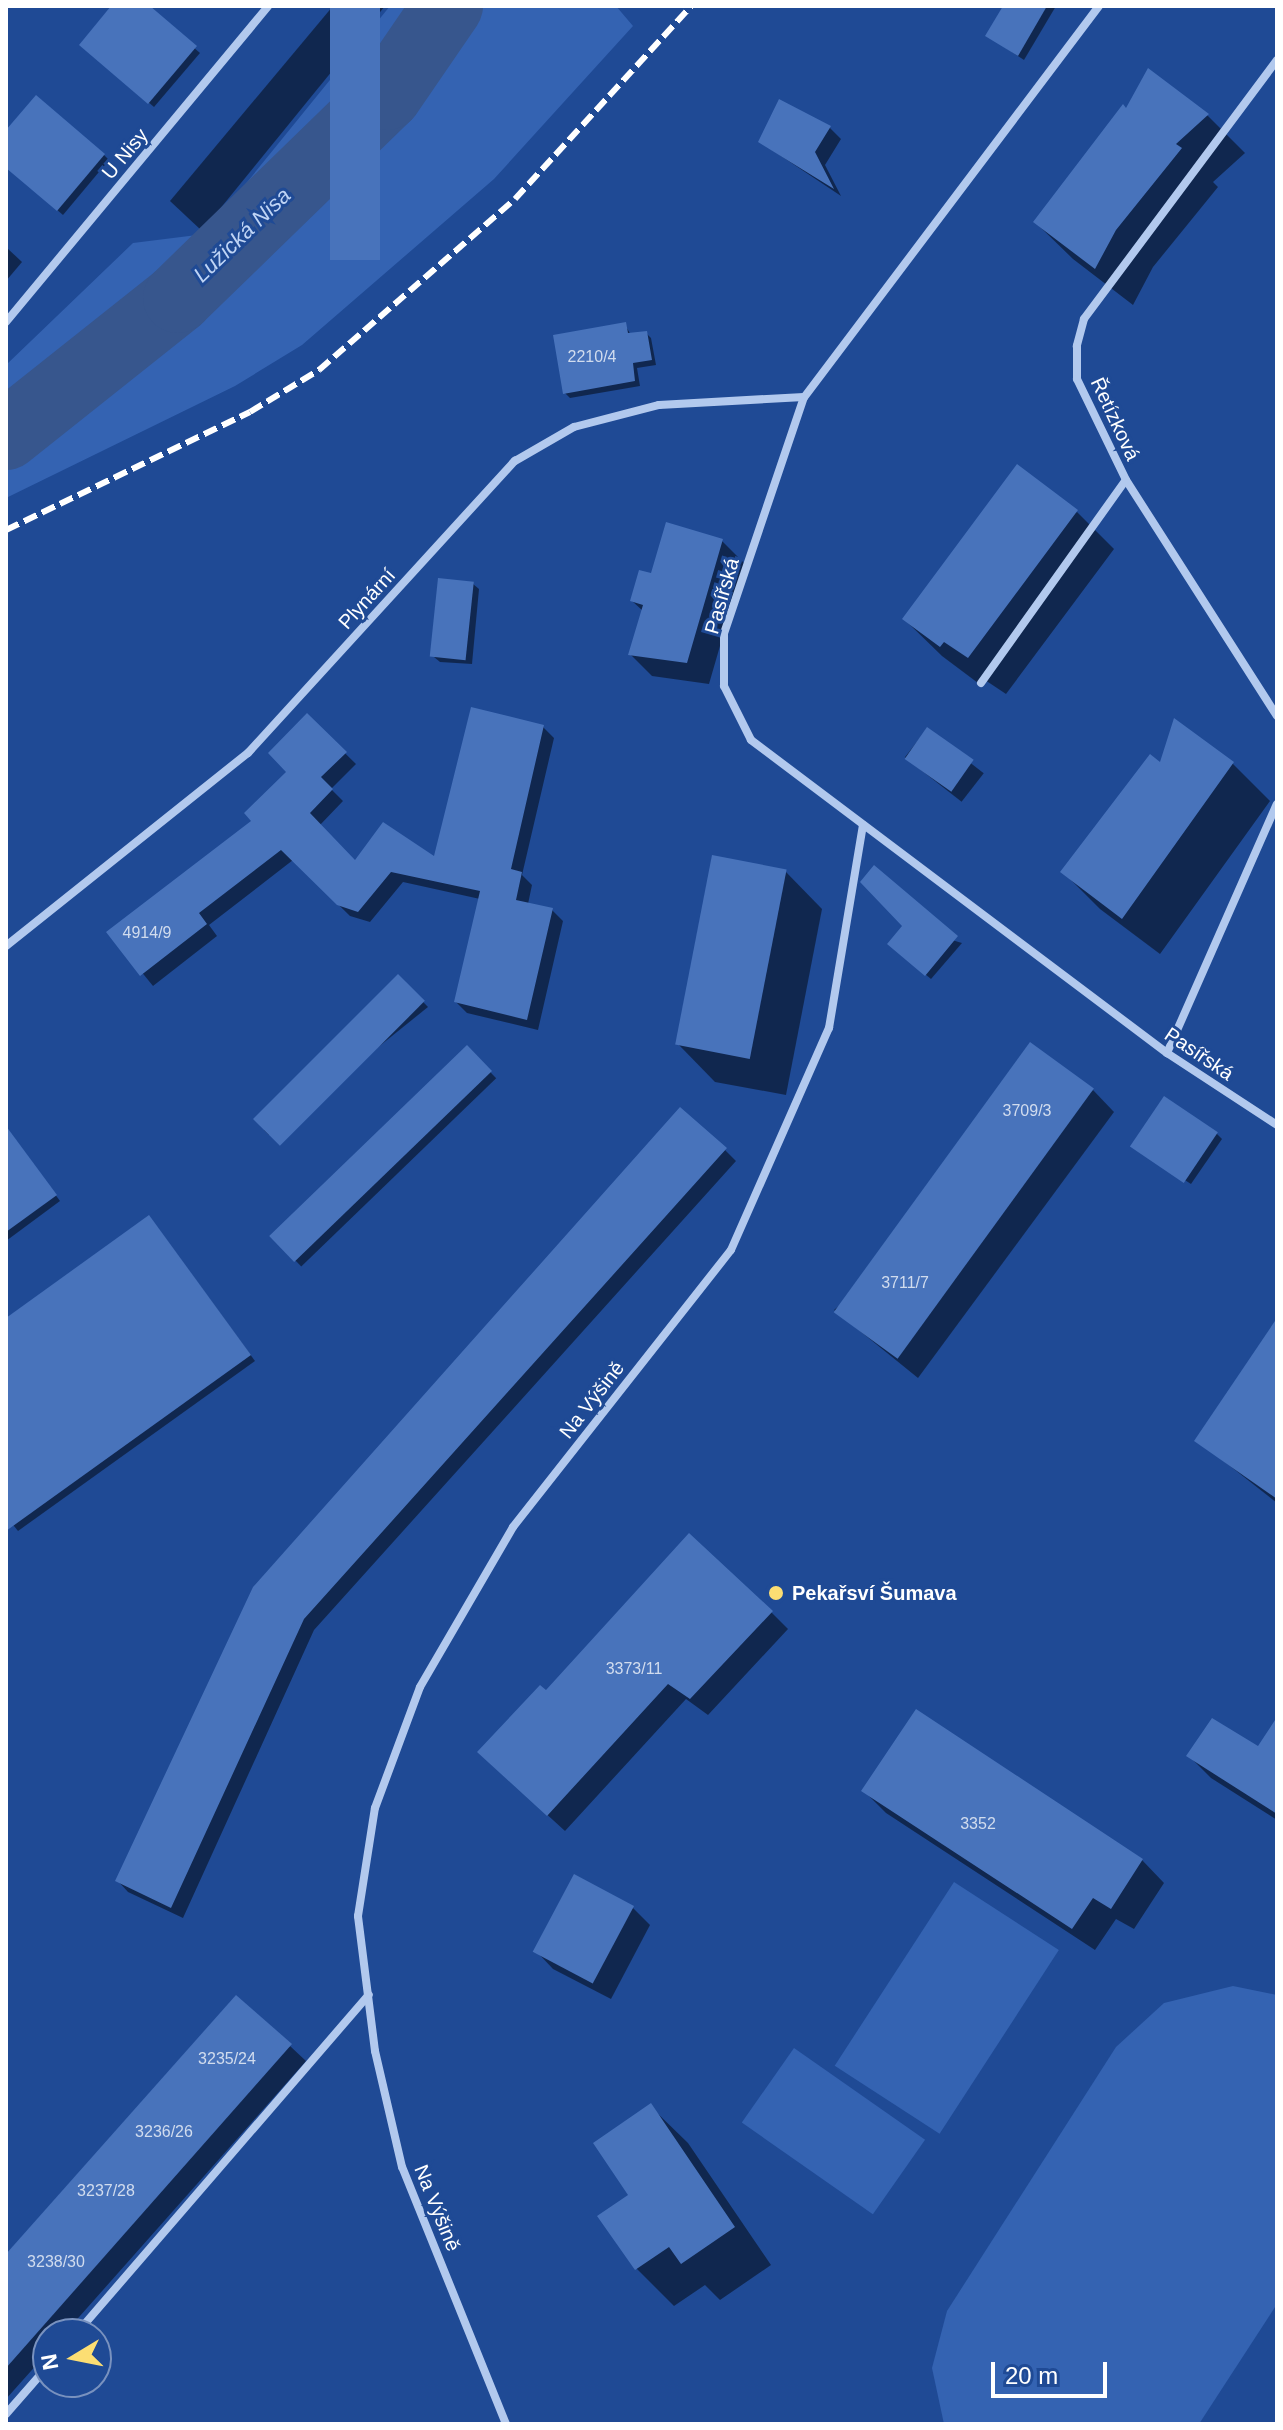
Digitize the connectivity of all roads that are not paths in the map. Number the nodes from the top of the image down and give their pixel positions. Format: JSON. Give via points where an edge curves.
{"nodes":[{"id":1,"x":268,"y":6,"type":"edge"},
{"id":2,"x":1099,"y":6,"type":"edge"},
{"id":3,"x":1277,"y":60,"type":"edge"},
{"id":4,"x":6,"y":322,"type":"edge"},
{"id":5,"x":804,"y":397,"type":"junction"},
{"id":6,"x":1126,"y":480,"type":"junction"},
{"id":7,"x":981,"y":683,"type":"dead end"},
{"id":8,"x":1277,"y":716,"type":"edge"},
{"id":9,"x":1277,"y":804,"type":"edge"},
{"id":10,"x":863,"y":825,"type":"junction"},
{"id":11,"x":6,"y":946,"type":"edge"},
{"id":12,"x":1167,"y":1053,"type":"junction"},
{"id":13,"x":1277,"y":1125,"type":"edge"},
{"id":14,"x":369,"y":1995,"type":"junction"},
{"id":15,"x":90,"y":2318,"type":"edge"},
{"id":16,"x":32,"y":2384,"type":"edge"},
{"id":17,"x":6,"y":2414,"type":"edge"},
{"id":18,"x":506,"y":2424,"type":"edge"}],
"edges":[{"from":1,"to":4,"type":"street","name":"U Nisy"},
{"from":2,"to":5,"type":"street","name":"Pasířská"},
{"from":3,"to":6,"type":"street","name":"Řetízková","via":[[1084,319],[1077,379]]},
{"from":5,"to":10,"type":"street","name":"Pasířská","via":[[724,633],[724,686],[751,740]]},
{"from":5,"to":11,"type":"street","name":"Plynární","via":[[659,405],[574,427],[515,461],[248,753]]},
{"from":6,"to":7,"type":"street"},
{"from":6,"to":8,"type":"street","name":"Řetízková"},
{"from":9,"to":12,"type":"street"},
{"from":10,"to":12,"type":"street","name":"Pasířská"},
{"from":10,"to":14,"type":"street","name":"Na Výšině","via":[[829,1028],[731,1250],[513,1527],[420,1687],[375,1808],[358,1916]]},
{"from":12,"to":13,"type":"street","name":"Pasířská"},
{"from":14,"to":15,"type":"street"},
{"from":14,"to":18,"type":"street","name":"Na Výšině","via":[[375,2051],[402,2167]]},
{"from":16,"to":17,"type":"street"}]}
